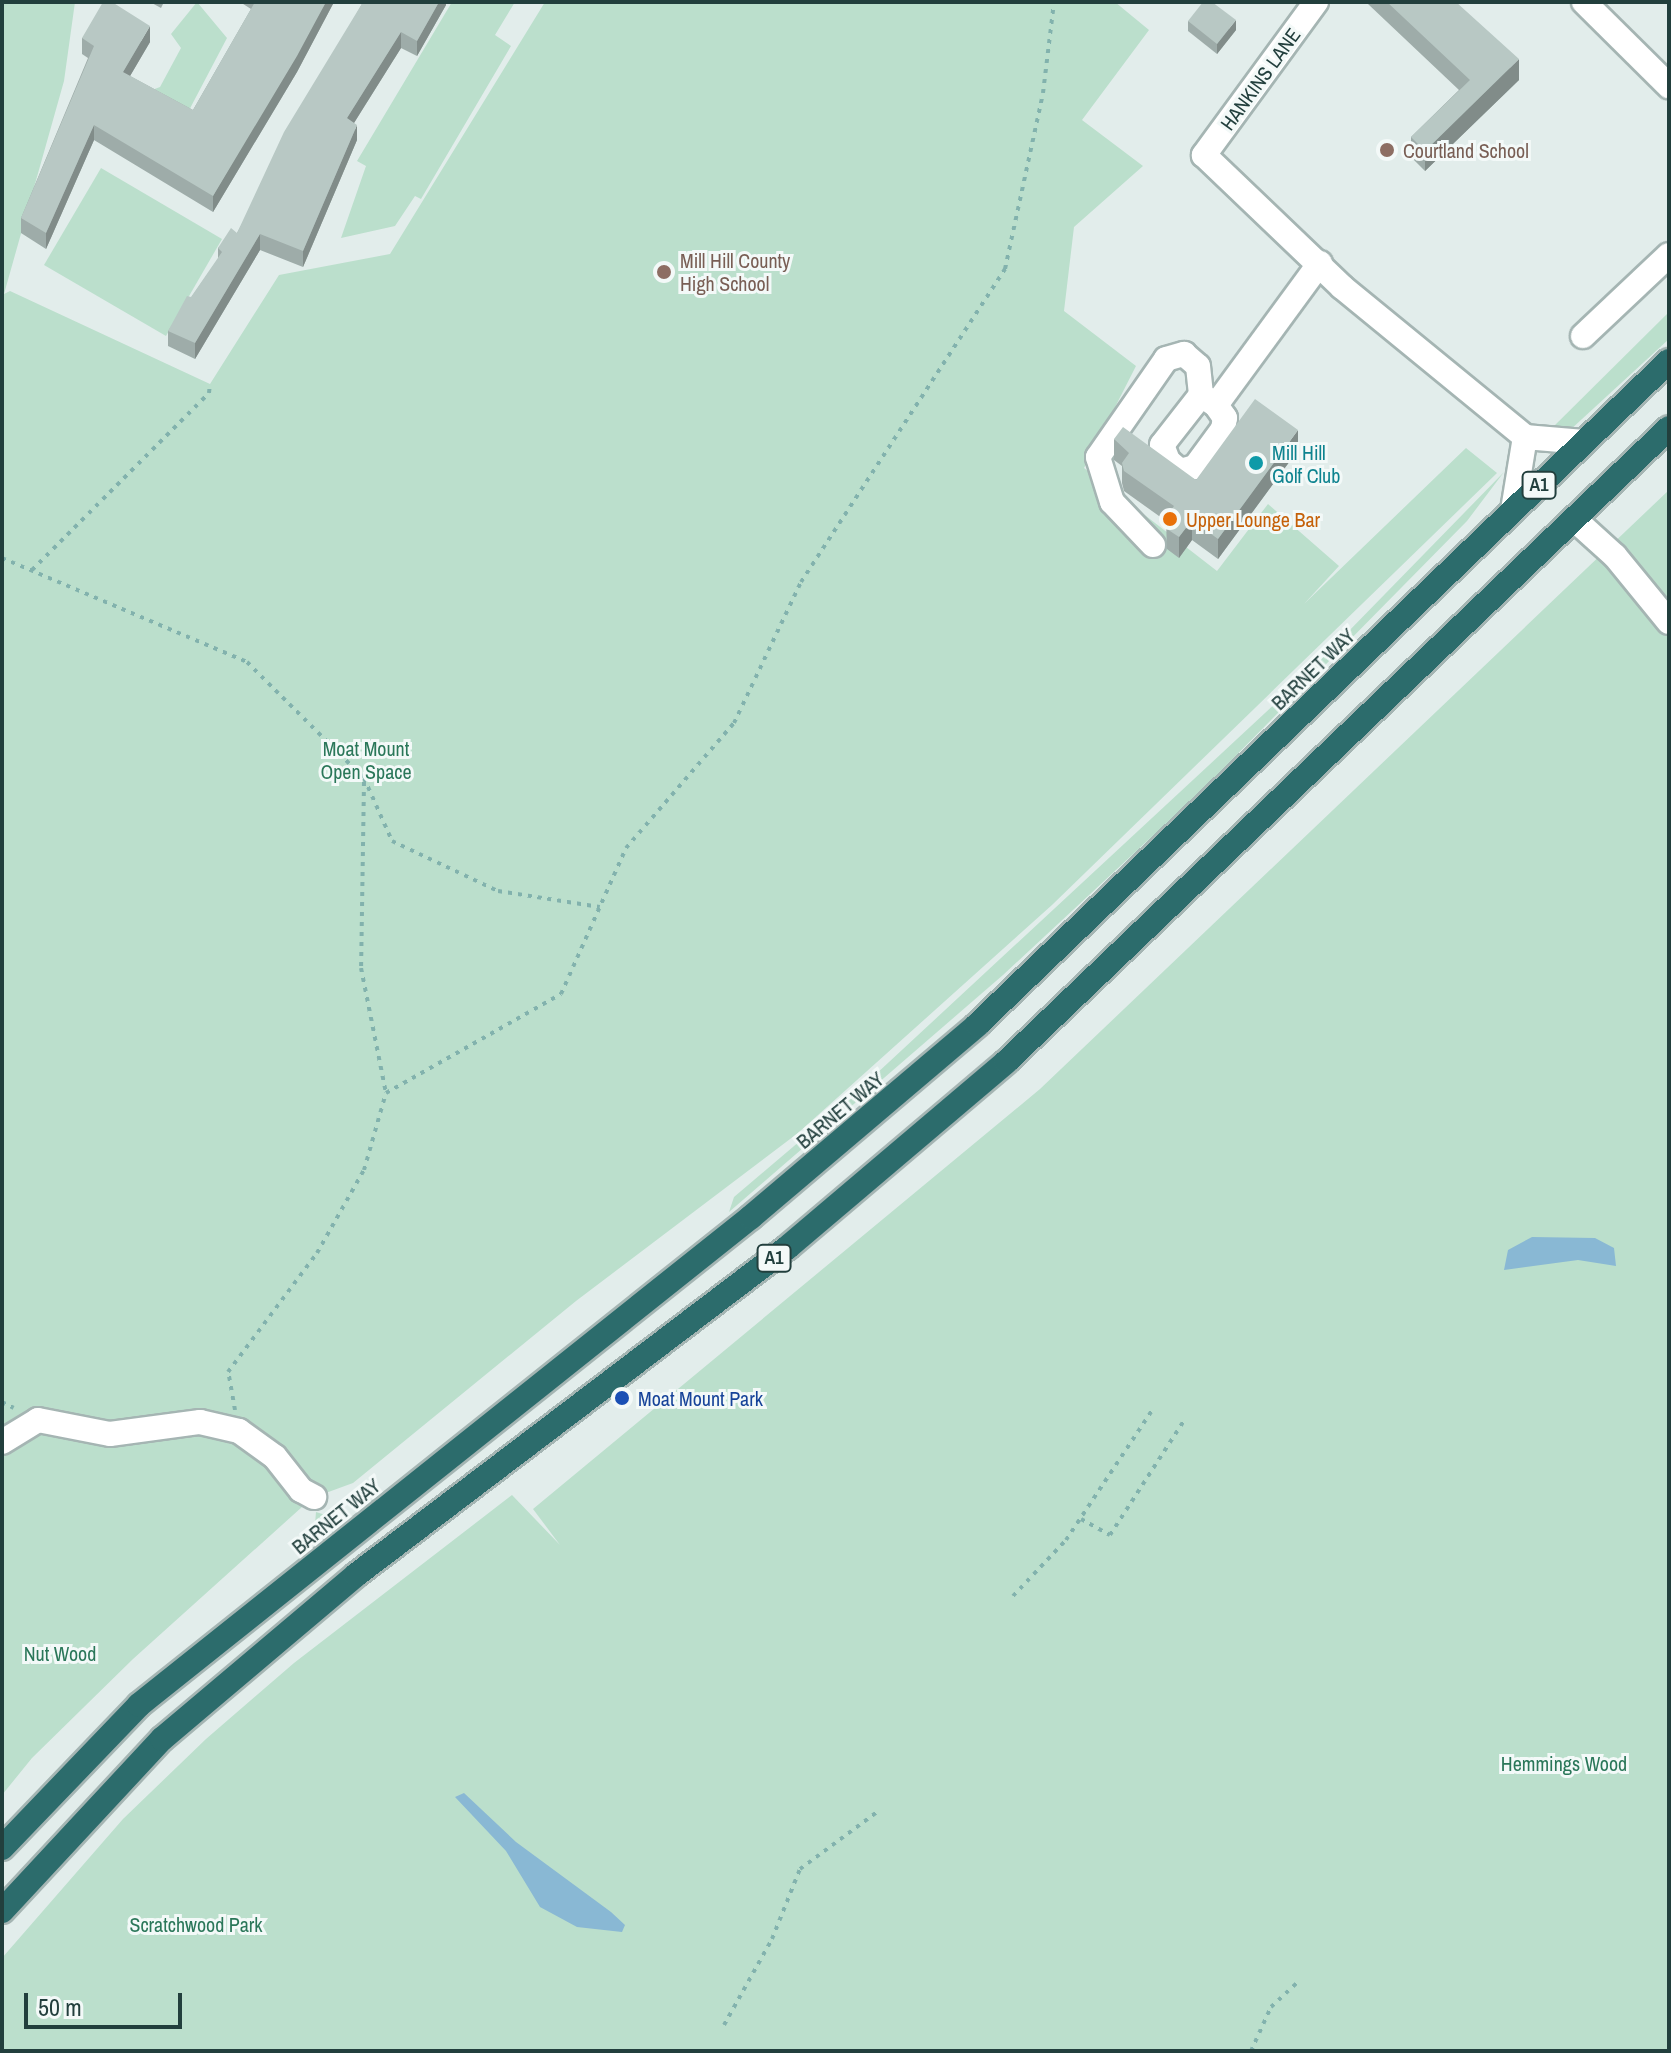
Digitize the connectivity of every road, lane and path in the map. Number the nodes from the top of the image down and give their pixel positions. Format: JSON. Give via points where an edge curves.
{"nodes":[{"id":1,"x":1054,"y":2,"type":"edge"},
{"id":2,"x":1316,"y":2,"type":"edge"},
{"id":3,"x":1584,"y":2,"type":"edge"},
{"id":4,"x":1669,"y":86,"type":"edge"},
{"id":5,"x":1669,"y":255,"type":"edge"},
{"id":6,"x":1320,"y":263,"type":"junction"},
{"id":7,"x":1583,"y":336,"type":"dead end"},
{"id":8,"x":1669,"y":361,"type":"edge"},
{"id":9,"x":210,"y":384,"type":"dead end"},
{"id":10,"x":1669,"y":428,"type":"edge"},
{"id":11,"x":1525,"y":437,"type":"junction"},
{"id":12,"x":1584,"y":442,"type":"junction"},
{"id":13,"x":1513,"y":510,"type":"junction"},
{"id":14,"x":1574,"y":519,"type":"junction"},
{"id":15,"x":1153,"y":545,"type":"dead end"},
{"id":16,"x":2,"y":558,"type":"edge"},
{"id":17,"x":32,"y":570,"type":"junction"},
{"id":18,"x":1669,"y":622,"type":"edge"},
{"id":19,"x":364,"y":778,"type":"junction"},
{"id":20,"x":600,"y":907,"type":"junction"},
{"id":21,"x":386,"y":1093,"type":"junction"},
{"id":22,"x":1153,"y":1409,"type":"dead end"},
{"id":23,"x":1185,"y":1419,"type":"dead end"},
{"id":24,"x":239,"y":1431,"type":"junction"},
{"id":25,"x":2,"y":1442,"type":"edge"},
{"id":26,"x":314,"y":1497,"type":"dead end"},
{"id":27,"x":1081,"y":1519,"type":"junction"},
{"id":28,"x":1013,"y":1596,"type":"dead end"},
{"id":29,"x":877,"y":1812,"type":"dead end"},
{"id":30,"x":2,"y":1848,"type":"edge"},
{"id":31,"x":2,"y":1911,"type":"edge"},
{"id":32,"x":1297,"y":1983,"type":"dead end"},
{"id":33,"x":724,"y":2025,"type":"dead end"},
{"id":34,"x":1251,"y":2051,"type":"edge"}],
"edges":[{"from":1,"to":20,"type":"path","via":[[1043,93],[1005,269],[801,582],[734,723],[626,848]]},
{"from":2,"to":6,"type":"street","name":"HANKINS LANE","via":[[1204,155]]},
{"from":3,"to":4,"type":"street"},
{"from":5,"to":7,"type":"street"},
{"from":6,"to":11,"type":"street"},
{"from":6,"to":15,"type":"street","via":[[1208,400],[1198,366],[1184,354],[1166,359],[1098,457],[1112,502]]},
{"from":8,"to":12,"type":"highway","name":"BARNET WAY","number":"A1"},
{"from":9,"to":17,"type":"path","via":[[209,393]]},
{"from":10,"to":14,"type":"highway","number":"A1"},
{"from":11,"to":12,"type":"street"},
{"from":11,"to":13,"type":"street"},
{"from":12,"to":13,"type":"highway","name":"BARNET WAY","number":"A1"},
{"from":13,"to":30,"type":"highway","name":"BARNET WAY","number":"A1","via":[[977,1025],[751,1217],[139,1705]]},
{"from":14,"to":18,"type":"street","via":[[1615,556]]},
{"from":14,"to":31,"type":"highway","number":"A1","via":[[1006,1062],[788,1247],[344,1585],[162,1739]]},
{"from":16,"to":17,"type":"path"},
{"from":17,"to":19,"type":"path","via":[[247,662]]},
{"from":19,"to":20,"type":"path","via":[[392,841],[498,891]]},
{"from":19,"to":21,"type":"path","via":[[361,968]]},
{"from":20,"to":21,"type":"path","via":[[561,994]]},
{"from":21,"to":24,"type":"path","via":[[364,1170],[317,1253],[228,1372]]},
{"from":22,"to":27,"type":"path"},
{"from":23,"to":27,"type":"path","via":[[1110,1535]]},
{"from":24,"to":25,"type":"street","via":[[200,1422],[110,1434],[38,1420]]},
{"from":24,"to":26,"type":"street","via":[[275,1457],[301,1490]]},
{"from":27,"to":28,"type":"path"},
{"from":29,"to":33,"type":"path","via":[[800,1869],[772,1939]]},
{"from":32,"to":34,"type":"path","via":[[1271,2007]]}]}
